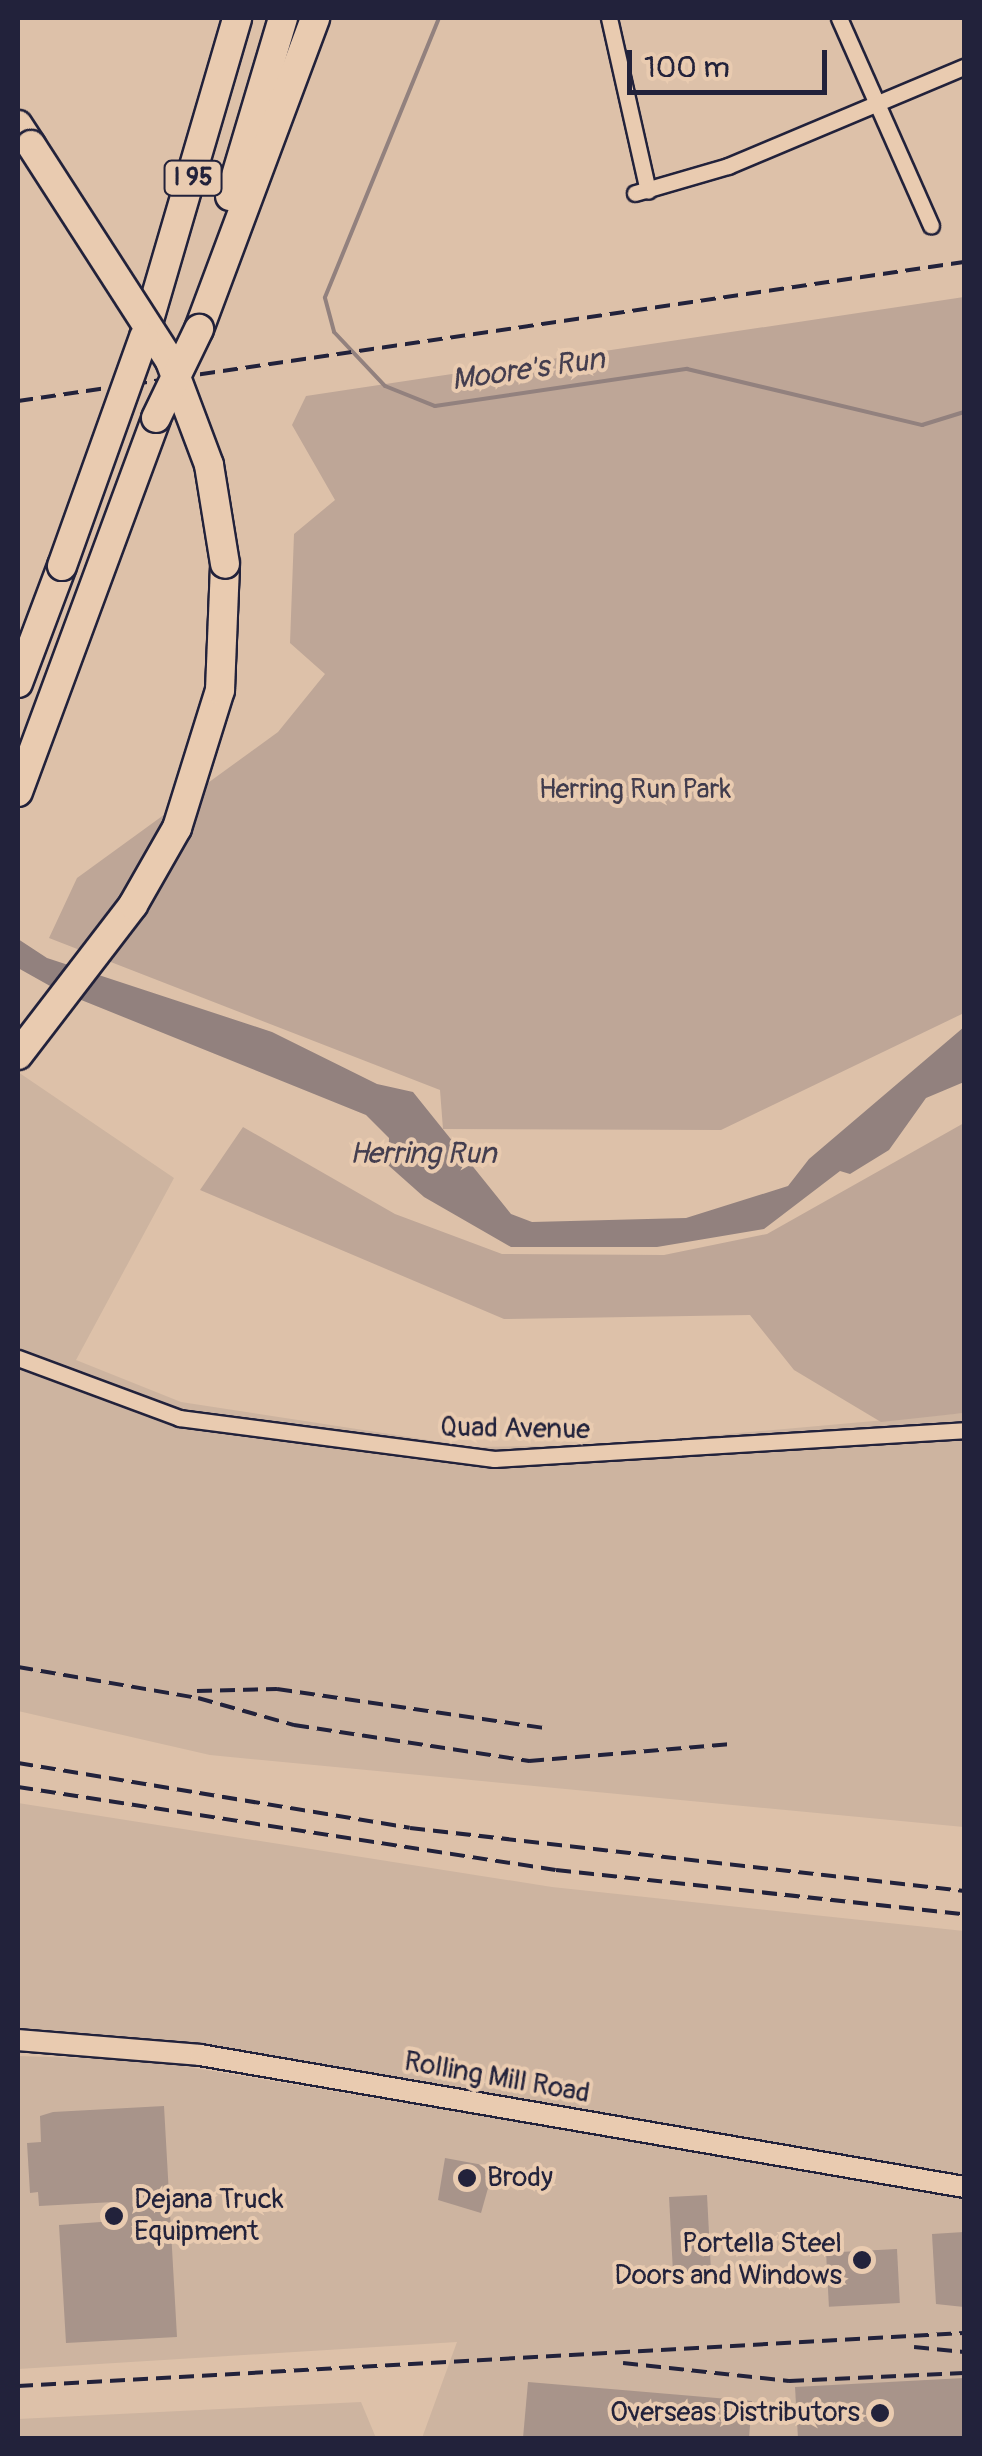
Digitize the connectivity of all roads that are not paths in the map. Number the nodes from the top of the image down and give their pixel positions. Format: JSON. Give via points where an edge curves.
{"nodes":[{"id":1,"x":237,"y":18,"type":"edge"},
{"id":2,"x":283,"y":18,"type":"edge"},
{"id":3,"x":314,"y":18,"type":"edge"},
{"id":4,"x":610,"y":18,"type":"edge"},
{"id":5,"x":839,"y":18,"type":"edge"},
{"id":6,"x":964,"y":67,"type":"edge"},
{"id":7,"x":876,"y":104,"type":"junction"},
{"id":8,"x":24,"y":135,"type":"edge"},
{"id":9,"x":931,"y":226,"type":"dead end"},
{"id":10,"x":193,"y":330,"type":"junction"},
{"id":11,"x":18,"y":683,"type":"edge"},
{"id":12,"x":18,"y":792,"type":"edge"},
{"id":13,"x":18,"y":1055,"type":"edge"},
{"id":14,"x":18,"y":1358,"type":"edge"},
{"id":15,"x":964,"y":1430,"type":"edge"},
{"id":16,"x":18,"y":2040,"type":"edge"},
{"id":17,"x":964,"y":2187,"type":"edge"}],
"edges":[{"from":1,"to":11,"type":"highway","number":"I 95","bridge":true,"via":[[144,338]]},
{"from":2,"to":10,"type":"highway","number":"I 95"},
{"from":3,"to":10,"type":"highway"},
{"from":4,"to":7,"type":"street","via":[[642,192]]},
{"from":5,"to":7,"type":"street"},
{"from":6,"to":7,"type":"street"},
{"from":7,"to":9,"type":"street"},
{"from":8,"to":13,"type":"highway","bridge":true,"via":[[170,361],[209,464],[225,564],[226,642],[209,739],[178,828],[133,905]]},
{"from":10,"to":12,"type":"highway","bridge":true},
{"from":14,"to":15,"type":"street","name":"Quad Avenue","via":[[178,1418],[494,1460]]},
{"from":16,"to":17,"type":"street","name":"Rolling Mill Road","via":[[200,2055]]}]}
